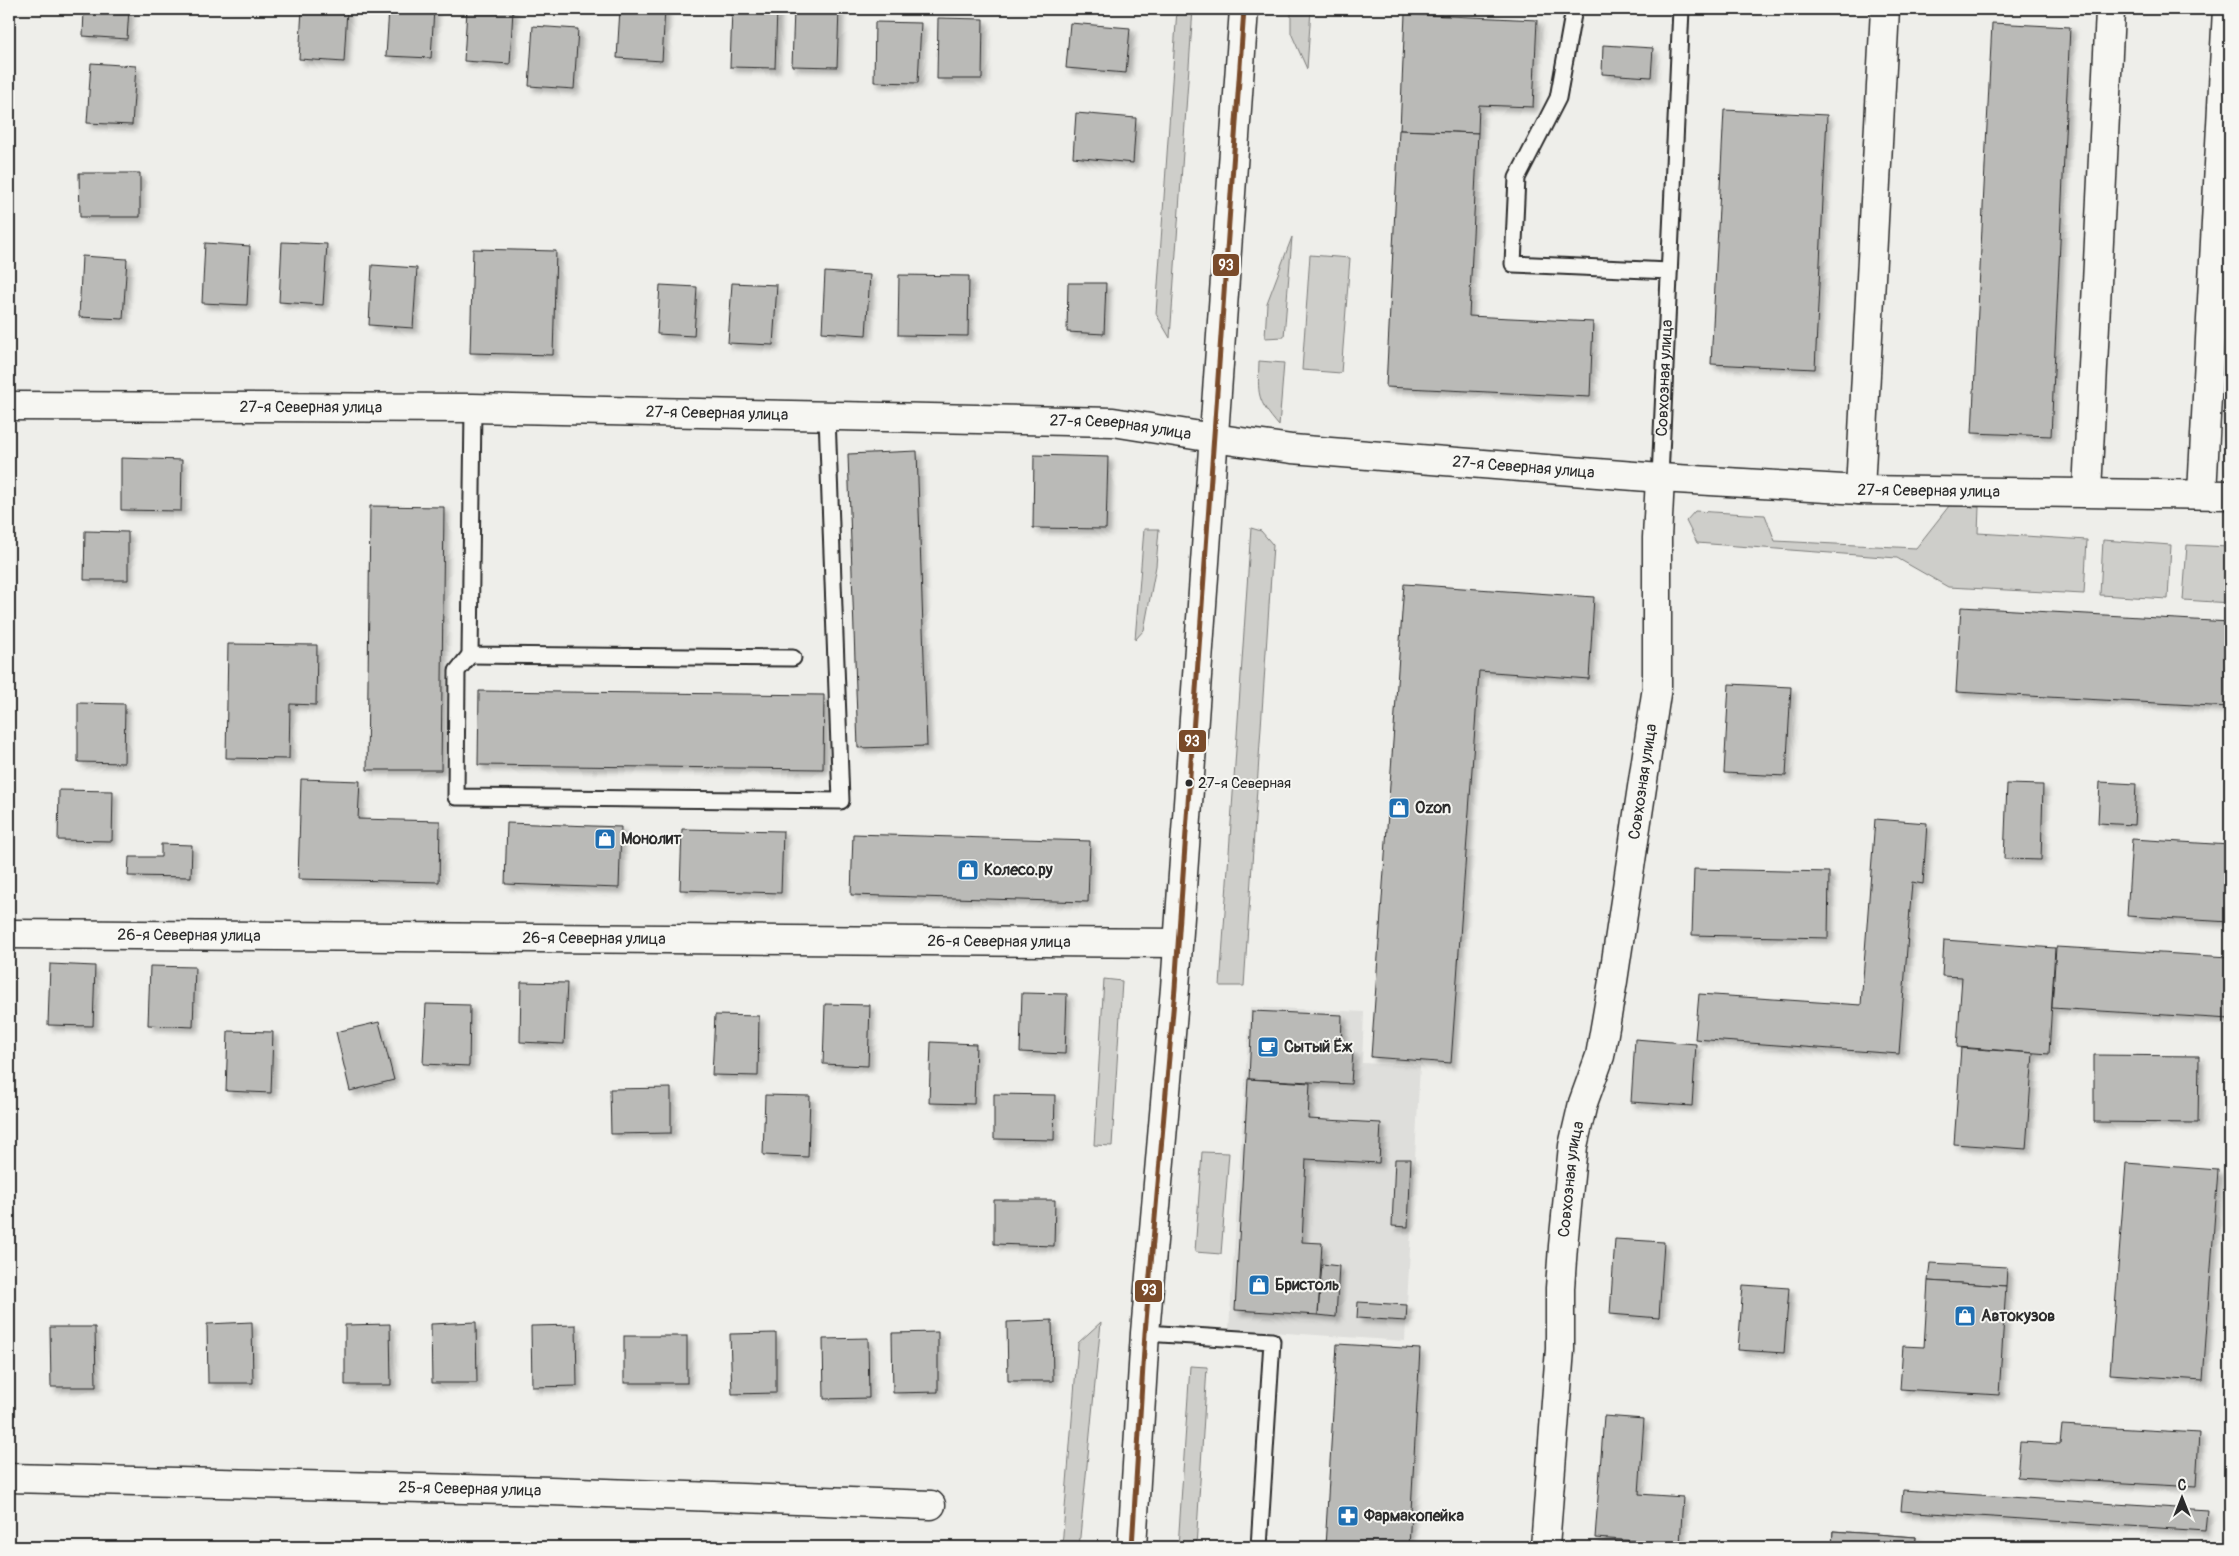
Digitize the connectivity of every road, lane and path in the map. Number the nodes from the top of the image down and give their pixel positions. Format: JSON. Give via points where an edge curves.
{"nodes":[{"id":1,"x":1244,"y":9,"type":"edge"},
{"id":2,"x":1574,"y":9,"type":"edge"},
{"id":3,"x":1681,"y":9,"type":"edge"},
{"id":4,"x":1886,"y":9,"type":"edge"},
{"id":5,"x":2227,"y":9,"type":"edge"},
{"id":6,"x":2110,"y":11,"type":"dead end"},
{"id":7,"x":1669,"y":271,"type":"junction"},
{"id":8,"x":9,"y":406,"type":"edge"},
{"id":9,"x":473,"y":408,"type":"junction"},
{"id":10,"x":827,"y":416,"type":"junction"},
{"id":11,"x":1213,"y":438,"type":"junction"},
{"id":12,"x":1660,"y":478,"type":"junction"},
{"id":13,"x":1860,"y":490,"type":"junction"},
{"id":14,"x":2087,"y":492,"type":"junction"},
{"id":15,"x":2202,"y":494,"type":"junction"},
{"id":16,"x":2230,"y":495,"type":"edge"},
{"id":17,"x":470,"y":655,"type":"junction"},
{"id":18,"x":793,"y":658,"type":"dead end"},
{"id":19,"x":9,"y":934,"type":"edge"},
{"id":20,"x":1178,"y":943,"type":"junction"},
{"id":21,"x":1146,"y":1333,"type":"junction"},
{"id":22,"x":9,"y":1478,"type":"edge"},
{"id":23,"x":931,"y":1506,"type":"dead end"},
{"id":24,"x":1132,"y":1547,"type":"edge"},
{"id":25,"x":1259,"y":1547,"type":"edge"},
{"id":26,"x":1545,"y":1547,"type":"edge"}],
"edges":[{"from":1,"to":11,"type":"street"},
{"from":2,"to":7,"type":"lane","via":[[1558,98],[1517,178],[1513,264]]},
{"from":3,"to":7,"type":"lane","name":"Совхозная улица"},
{"from":4,"to":13,"type":"street"},
{"from":5,"to":15,"type":"street"},
{"from":6,"to":14,"type":"street"},
{"from":7,"to":12,"type":"lane","name":"Совхозная улица"},
{"from":8,"to":9,"type":"street","name":"27-я Северная улица"},
{"from":9,"to":10,"type":"street","name":"27-я Северная улица"},
{"from":9,"to":17,"type":"lane"},
{"from":10,"to":11,"type":"street","name":"27-я Северная улица","via":[[1113,422]]},
{"from":10,"to":17,"type":"lane","via":[[841,801],[456,797],[457,671]]},
{"from":11,"to":12,"type":"street","name":"27-я Северная улица","via":[[1292,449]]},
{"from":11,"to":20,"type":"street"},
{"from":12,"to":13,"type":"street","name":"27-я Северная улица"},
{"from":12,"to":26,"type":"street","name":"Совхозная улица","via":[[1657,687],[1601,1046],[1583,1103],[1574,1146],[1562,1254],[1560,1349]]},
{"from":13,"to":14,"type":"street","name":"27-я Северная улица"},
{"from":14,"to":15,"type":"street","name":"27-я Северная улица"},
{"from":15,"to":16,"type":"street","name":"27-я Северная улица"},
{"from":17,"to":18,"type":"lane"},
{"from":19,"to":20,"type":"street","name":"26-я Северная улица"},
{"from":20,"to":21,"type":"street"},
{"from":21,"to":24,"type":"street"},
{"from":21,"to":25,"type":"lane","via":[[1272,1341]]},
{"from":22,"to":23,"type":"street","name":"25-я Северная улица","via":[[551,1491]]}]}
